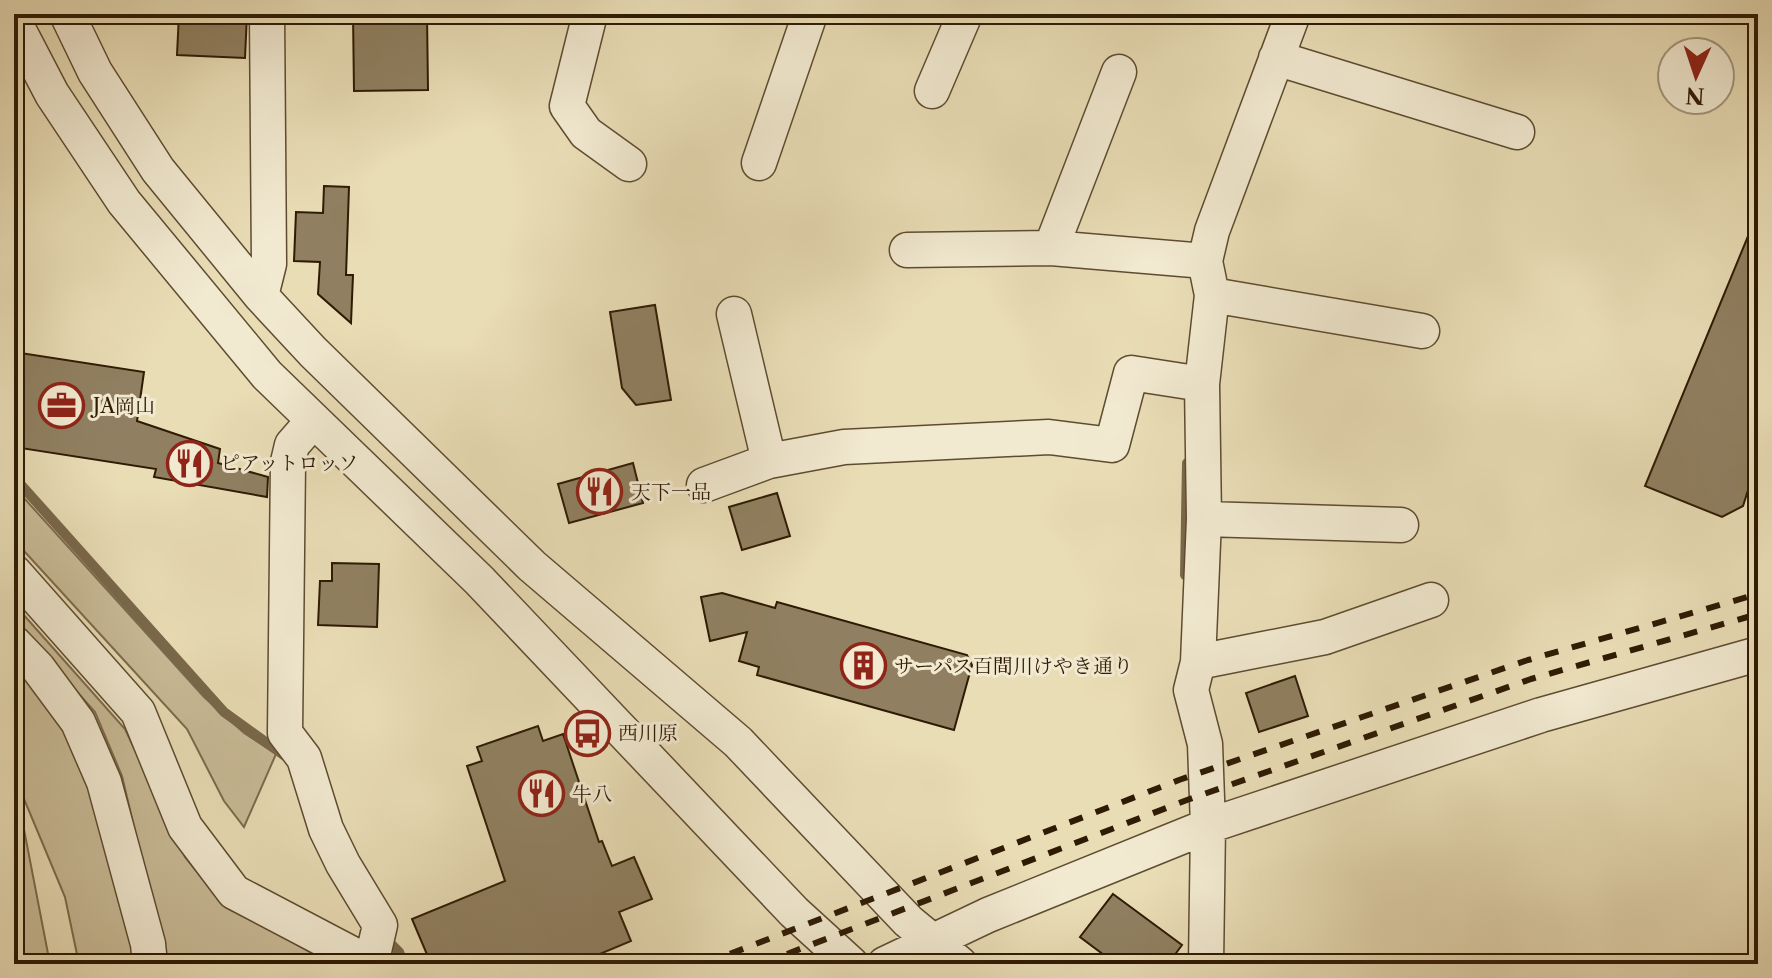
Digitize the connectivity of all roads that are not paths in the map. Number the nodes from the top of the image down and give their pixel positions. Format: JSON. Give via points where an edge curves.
{"nodes":[{"id":1,"x":67,"y":14,"type":"edge"},
{"id":2,"x":267,"y":14,"type":"edge"},
{"id":3,"x":590,"y":14,"type":"edge"},
{"id":4,"x":810,"y":14,"type":"edge"},
{"id":5,"x":965,"y":14,"type":"edge"},
{"id":6,"x":1293,"y":14,"type":"edge"},
{"id":7,"x":14,"y":21,"type":"edge"},
{"id":8,"x":1276,"y":58,"type":"junction"},
{"id":9,"x":1119,"y":72,"type":"dead end"},
{"id":10,"x":932,"y":91,"type":"dead end"},
{"id":11,"x":1517,"y":132,"type":"dead end"},
{"id":12,"x":759,"y":163,"type":"dead end"},
{"id":13,"x":629,"y":164,"type":"dead end"},
{"id":14,"x":1051,"y":248,"type":"junction"},
{"id":15,"x":907,"y":250,"type":"dead end"},
{"id":16,"x":1205,"y":261,"type":"junction"},
{"id":17,"x":1212,"y":295,"type":"junction"},
{"id":18,"x":261,"y":296,"type":"junction"},
{"id":19,"x":734,"y":314,"type":"dead end"},
{"id":20,"x":1422,"y":331,"type":"dead end"},
{"id":21,"x":1202,"y":384,"type":"junction"},
{"id":22,"x":313,"y":421,"type":"junction"},
{"id":23,"x":769,"y":461,"type":"junction"},
{"id":24,"x":704,"y":485,"type":"dead end"},
{"id":25,"x":1204,"y":519,"type":"junction"},
{"id":26,"x":1401,"y":525,"type":"dead end"},
{"id":27,"x":14,"y":572,"type":"edge"},
{"id":28,"x":1431,"y":600,"type":"dead end"},
{"id":29,"x":14,"y":643,"type":"edge"},
{"id":30,"x":1758,"y":654,"type":"edge"},
{"id":31,"x":1198,"y":662,"type":"junction"},
{"id":32,"x":1208,"y":826,"type":"junction"},
{"id":33,"x":933,"y":941,"type":"junction"},
{"id":34,"x":375,"y":948,"type":"edge"},
{"id":35,"x":150,"y":964,"type":"edge"},
{"id":36,"x":851,"y":964,"type":"edge"},
{"id":37,"x":885,"y":964,"type":"edge"},
{"id":38,"x":960,"y":964,"type":"edge"},
{"id":39,"x":1206,"y":964,"type":"edge"}],
"edges":[{"from":1,"to":18,"type":"street","via":[[95,72],[158,170]]},
{"from":2,"to":18,"type":"street","via":[[269,264]]},
{"from":3,"to":13,"type":"street","via":[[567,106],[586,133]]},
{"from":4,"to":12,"type":"street"},
{"from":5,"to":10,"type":"street"},
{"from":6,"to":8,"type":"street"},
{"from":7,"to":22,"type":"street","via":[[57,104],[124,202],[267,375]]},
{"from":8,"to":11,"type":"street"},
{"from":8,"to":16,"type":"street"},
{"from":9,"to":14,"type":"street"},
{"from":14,"to":15,"type":"street"},
{"from":14,"to":16,"type":"street"},
{"from":16,"to":17,"type":"street"},
{"from":17,"to":20,"type":"street"},
{"from":17,"to":21,"type":"street"},
{"from":18,"to":33,"type":"street","via":[[532,566],[738,742]]},
{"from":19,"to":23,"type":"street"},
{"from":21,"to":23,"type":"street","via":[[1131,373],[1112,445],[1049,437],[844,447]]},
{"from":21,"to":25,"type":"street"},
{"from":22,"to":34,"type":"street","via":[[292,445],[288,462],[285,733],[304,758],[343,864],[380,925]]},
{"from":22,"to":36,"type":"street","via":[[479,580],[794,912]]},
{"from":23,"to":24,"type":"street"},
{"from":25,"to":26,"type":"street"},
{"from":25,"to":31,"type":"street"},
{"from":27,"to":34,"type":"street","via":[[138,712],[185,827],[234,892]]},
{"from":28,"to":31,"type":"street","via":[[1325,637]]},
{"from":29,"to":35,"type":"street","via":[[78,722],[108,797]]},
{"from":30,"to":32,"type":"street","via":[[1541,715]]},
{"from":31,"to":32,"type":"street","via":[[1191,690],[1205,744]]},
{"from":32,"to":33,"type":"street"},
{"from":32,"to":39,"type":"street"},
{"from":33,"to":37,"type":"street"},
{"from":33,"to":38,"type":"street"}]}
